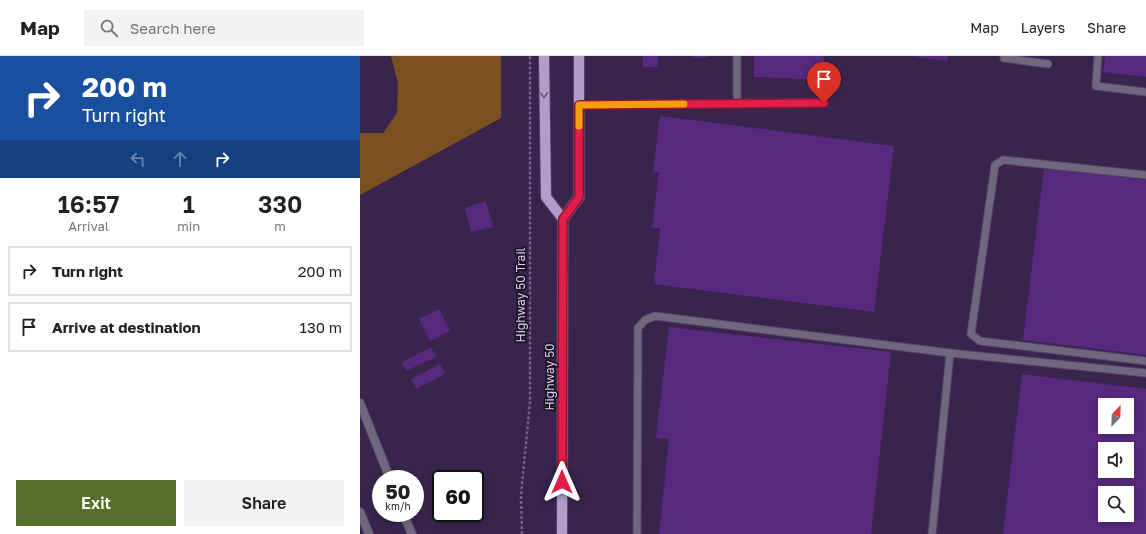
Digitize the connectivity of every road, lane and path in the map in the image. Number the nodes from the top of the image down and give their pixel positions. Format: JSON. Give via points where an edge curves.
{"nodes":[{"id":1,"x":530,"y":56,"type":"edge"},
{"id":2,"x":544,"y":56,"type":"edge"},
{"id":3,"x":579,"y":56,"type":"edge"},
{"id":4,"x":737,"y":56,"type":"edge"},
{"id":5,"x":1004,"y":56,"type":"edge"},
{"id":6,"x":1098,"y":56,"type":"edge"},
{"id":7,"x":1048,"y":64,"type":"dead end"},
{"id":8,"x":1146,"y":92,"type":"edge"},
{"id":9,"x":737,"y":103,"type":"junction"},
{"id":10,"x":824,"y":103,"type":"dead end"},
{"id":11,"x":579,"y":105,"type":"junction"},
{"id":12,"x":1146,"y":174,"type":"edge"},
{"id":13,"x":563,"y":219,"type":"junction"},
{"id":14,"x":950,"y":353,"type":"junction"},
{"id":15,"x":1146,"y":361,"type":"edge"},
{"id":16,"x":1146,"y":373,"type":"edge"},
{"id":17,"x":360,"y":404,"type":"edge"},
{"id":18,"x":386,"y":470,"type":"edge"},
{"id":19,"x":360,"y":512,"type":"edge"},
{"id":20,"x":407,"y":522,"type":"edge"},
{"id":21,"x":369,"y":534,"type":"edge"},
{"id":22,"x":412,"y":534,"type":"edge"},
{"id":23,"x":522,"y":534,"type":"edge"},
{"id":24,"x":562,"y":534,"type":"edge"},
{"id":25,"x":637,"y":534,"type":"edge"},
{"id":26,"x":932,"y":534,"type":"edge"}],
"edges":[{"from":1,"to":23,"type":"path","name":"Highway 50 Trail","via":[[530,402],[521,495]]},
{"from":2,"to":13,"type":"main road","one_way":true,"via":[[546,196]]},
{"from":3,"to":11,"type":"main road"},
{"from":4,"to":9,"type":"lane"},
{"from":5,"to":7,"type":"lane"},
{"from":6,"to":8,"type":"lane","via":[[1096,86]]},
{"from":9,"to":10,"type":"lane"},
{"from":9,"to":11,"type":"lane"},
{"from":11,"to":13,"type":"main road","via":[[579,197]]},
{"from":12,"to":15,"type":"lane","via":[[1003,160],[995,165],[971,334],[980,341]]},
{"from":13,"to":24,"type":"main road","name":"Highway 50"},
{"from":14,"to":16,"type":"lane"},
{"from":14,"to":25,"type":"lane","via":[[655,316],[645,320],[638,328]]},
{"from":14,"to":26,"type":"lane"},
{"from":17,"to":18,"type":"street"},
{"from":19,"to":21,"type":"street"},
{"from":20,"to":22,"type":"street"}]}
